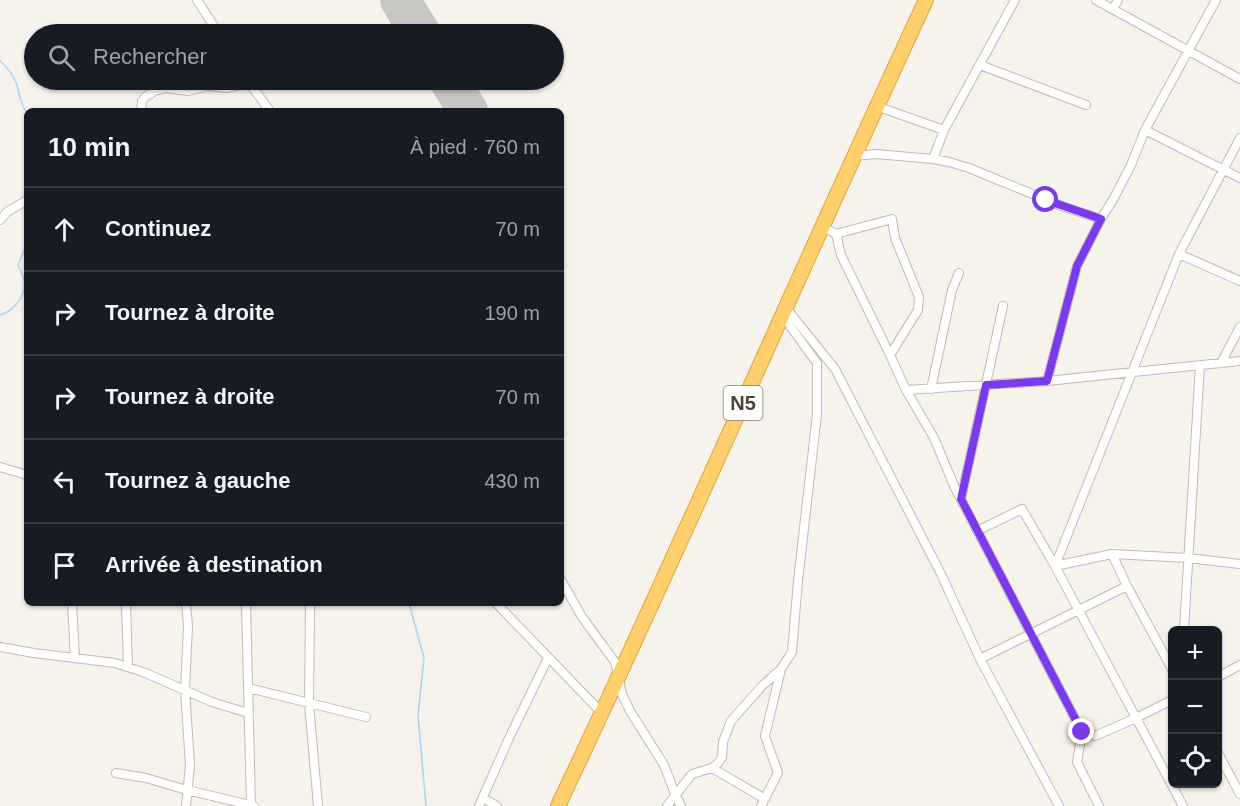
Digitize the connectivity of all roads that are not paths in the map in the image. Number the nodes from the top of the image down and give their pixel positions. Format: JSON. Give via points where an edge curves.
{"nodes":[{"id":1,"x":197,"y":0,"type":"edge"},
{"id":2,"x":926,"y":0,"type":"edge"},
{"id":3,"x":1015,"y":0,"type":"edge"},
{"id":4,"x":1096,"y":0,"type":"edge"},
{"id":5,"x":1118,"y":0,"type":"edge"},
{"id":6,"x":1216,"y":0,"type":"edge"},
{"id":7,"x":1113,"y":9,"type":"junction"},
{"id":8,"x":213,"y":24,"type":"edge"},
{"id":9,"x":1188,"y":50,"type":"junction"},
{"id":10,"x":980,"y":65,"type":"junction"},
{"id":11,"x":1240,"y":79,"type":"edge"},
{"id":12,"x":159,"y":90,"type":"edge"},
{"id":13,"x":255,"y":90,"type":"edge"},
{"id":14,"x":1086,"y":105,"type":"dead end"},
{"id":15,"x":876,"y":106,"type":"junction"},
{"id":16,"x":141,"y":108,"type":"edge"},
{"id":17,"x":268,"y":108,"type":"edge"},
{"id":18,"x":944,"y":130,"type":"junction"},
{"id":19,"x":1144,"y":130,"type":"junction"},
{"id":20,"x":1240,"y":138,"type":"edge"},
{"id":21,"x":854,"y":156,"type":"junction"},
{"id":22,"x":933,"y":159,"type":"junction"},
{"id":23,"x":1223,"y":170,"type":"junction"},
{"id":24,"x":1240,"y":178,"type":"edge"},
{"id":25,"x":24,"y":202,"type":"edge"},
{"id":26,"x":1101,"y":219,"type":"junction"},
{"id":27,"x":0,"y":220,"type":"edge"},
{"id":28,"x":822,"y":226,"type":"junction"},
{"id":29,"x":836,"y":234,"type":"junction"},
{"id":30,"x":1179,"y":254,"type":"junction"},
{"id":31,"x":959,"y":273,"type":"dead end"},
{"id":32,"x":1240,"y":281,"type":"edge"},
{"id":33,"x":1003,"y":306,"type":"dead end"},
{"id":34,"x":784,"y":311,"type":"junction"},
{"id":35,"x":1240,"y":327,"type":"edge"},
{"id":36,"x":891,"y":355,"type":"junction"},
{"id":37,"x":1240,"y":361,"type":"edge"},
{"id":38,"x":1221,"y":363,"type":"junction"},
{"id":39,"x":1200,"y":365,"type":"junction"},
{"id":40,"x":1131,"y":372,"type":"junction"},
{"id":41,"x":1047,"y":381,"type":"junction"},
{"id":42,"x":986,"y":385,"type":"junction"},
{"id":43,"x":931,"y":389,"type":"junction"},
{"id":44,"x":906,"y":390,"type":"junction"},
{"id":45,"x":0,"y":467,"type":"edge"},
{"id":46,"x":24,"y":474,"type":"edge"},
{"id":47,"x":961,"y":499,"type":"junction"},
{"id":48,"x":977,"y":531,"type":"junction"},
{"id":49,"x":1112,"y":555,"type":"junction"},
{"id":50,"x":1188,"y":558,"type":"junction"},
{"id":51,"x":1240,"y":564,"type":"edge"},
{"id":52,"x":1055,"y":566,"type":"junction"},
{"id":53,"x":564,"y":585,"type":"edge"},
{"id":54,"x":1127,"y":585,"type":"junction"},
{"id":55,"x":72,"y":606,"type":"edge"},
{"id":56,"x":126,"y":606,"type":"edge"},
{"id":57,"x":186,"y":606,"type":"edge"},
{"id":58,"x":246,"y":606,"type":"edge"},
{"id":59,"x":310,"y":606,"type":"edge"},
{"id":60,"x":499,"y":606,"type":"edge"},
{"id":61,"x":1079,"y":610,"type":"junction"},
{"id":62,"x":1184,"y":626,"type":"edge"},
{"id":63,"x":1031,"y":634,"type":"junction"},
{"id":64,"x":0,"y":647,"type":"edge"},
{"id":65,"x":75,"y":658,"type":"junction"},
{"id":66,"x":548,"y":658,"type":"junction"},
{"id":67,"x":980,"y":659,"type":"junction"},
{"id":68,"x":1168,"y":660,"type":"edge"},
{"id":69,"x":1240,"y":665,"type":"edge"},
{"id":70,"x":128,"y":667,"type":"junction"},
{"id":71,"x":781,"y":669,"type":"junction"},
{"id":72,"x":1222,"y":675,"type":"edge"},
{"id":73,"x":618,"y":681,"type":"junction"},
{"id":74,"x":248,"y":688,"type":"junction"},
{"id":75,"x":185,"y":690,"type":"junction"},
{"id":76,"x":1168,"y":702,"type":"edge"},
{"id":77,"x":309,"y":704,"type":"junction"},
{"id":78,"x":248,"y":713,"type":"junction"},
{"id":79,"x":602,"y":714,"type":"junction"},
{"id":80,"x":366,"y":717,"type":"dead end"},
{"id":81,"x":1136,"y":718,"type":"junction"},
{"id":82,"x":1082,"y":732,"type":"junction"},
{"id":83,"x":1222,"y":760,"type":"edge"},
{"id":84,"x":712,"y":768,"type":"junction"},
{"id":85,"x":116,"y":773,"type":"dead end"},
{"id":86,"x":187,"y":790,"type":"junction"},
{"id":87,"x":675,"y":794,"type":"junction"},
{"id":88,"x":1240,"y":794,"type":"edge"},
{"id":89,"x":481,"y":802,"type":"edge"},
{"id":90,"x":763,"y":802,"type":"edge"},
{"id":91,"x":186,"y":806,"type":"edge"},
{"id":92,"x":252,"y":806,"type":"edge"},
{"id":93,"x":318,"y":806,"type":"edge"},
{"id":94,"x":497,"y":806,"type":"edge"},
{"id":95,"x":558,"y":806,"type":"edge"},
{"id":96,"x":667,"y":806,"type":"edge"},
{"id":97,"x":681,"y":806,"type":"edge"},
{"id":98,"x":1059,"y":806,"type":"edge"},
{"id":99,"x":1099,"y":806,"type":"edge"},
{"id":100,"x":1183,"y":806,"type":"edge"}],
"edges":[{"from":1,"to":8,"type":"street"},
{"from":2,"to":15,"type":"highway","number":"N5"},
{"from":3,"to":10,"type":"street"},
{"from":4,"to":7,"type":"street"},
{"from":5,"to":7,"type":"street"},
{"from":6,"to":9,"type":"street"},
{"from":7,"to":9,"type":"street"},
{"from":9,"to":11,"type":"street"},
{"from":9,"to":19,"type":"street"},
{"from":10,"to":14,"type":"street"},
{"from":10,"to":18,"type":"street"},
{"from":12,"to":16,"type":"street","via":[[145,97]]},
{"from":13,"to":17,"type":"street"},
{"from":15,"to":18,"type":"street"},
{"from":15,"to":21,"type":"highway","number":"N5"},
{"from":18,"to":22,"type":"street"},
{"from":19,"to":23,"type":"street"},
{"from":19,"to":26,"type":"street","via":[[1131,165]]},
{"from":20,"to":23,"type":"street"},
{"from":21,"to":22,"type":"street"},
{"from":21,"to":28,"type":"highway","number":"N5"},
{"from":22,"to":26,"type":"street","via":[[969,168],[1043,200]]},
{"from":23,"to":24,"type":"street"},
{"from":23,"to":30,"type":"street"},
{"from":25,"to":27,"type":"street"},
{"from":26,"to":41,"type":"street","via":[[1077,266]]},
{"from":28,"to":29,"type":"street"},
{"from":28,"to":34,"type":"highway","number":"N5"},
{"from":29,"to":36,"type":"street","via":[[841,255]]},
{"from":29,"to":36,"type":"street","via":[[892,219],[895,238],[919,297],[918,310]]},
{"from":30,"to":32,"type":"street"},
{"from":30,"to":40,"type":"street"},
{"from":31,"to":43,"type":"street"},
{"from":33,"to":42,"type":"street"},
{"from":34,"to":67,"type":"street","via":[[835,369],[941,574]]},
{"from":34,"to":71,"type":"street","via":[[818,363],[817,414],[792,652]]},
{"from":34,"to":73,"type":"highway","number":"N5"},
{"from":35,"to":38,"type":"street"},
{"from":36,"to":44,"type":"street"},
{"from":37,"to":38,"type":"street"},
{"from":38,"to":39,"type":"street"},
{"from":39,"to":40,"type":"street"},
{"from":39,"to":50,"type":"street"},
{"from":40,"to":41,"type":"street"},
{"from":40,"to":52,"type":"street"},
{"from":41,"to":42,"type":"street"},
{"from":42,"to":43,"type":"street"},
{"from":42,"to":47,"type":"street"},
{"from":43,"to":44,"type":"street"},
{"from":44,"to":47,"type":"street","via":[[934,438]]},
{"from":45,"to":46,"type":"street"},
{"from":47,"to":48,"type":"street"},
{"from":48,"to":52,"type":"street","via":[[1022,509]]},
{"from":48,"to":63,"type":"street"},
{"from":49,"to":50,"type":"street"},
{"from":49,"to":52,"type":"street"},
{"from":49,"to":54,"type":"street"},
{"from":50,"to":51,"type":"street"},
{"from":50,"to":62,"type":"street"},
{"from":52,"to":61,"type":"street"},
{"from":53,"to":73,"type":"street","via":[[615,662]]},
{"from":54,"to":61,"type":"street"},
{"from":54,"to":68,"type":"street"},
{"from":55,"to":65,"type":"street"},
{"from":56,"to":70,"type":"street"},
{"from":57,"to":75,"type":"street"},
{"from":58,"to":74,"type":"street"},
{"from":59,"to":77,"type":"street"},
{"from":60,"to":66,"type":"street"},
{"from":61,"to":63,"type":"street"},
{"from":61,"to":81,"type":"street"},
{"from":63,"to":67,"type":"street"},
{"from":63,"to":82,"type":"street"},
{"from":64,"to":65,"type":"street"},
{"from":65,"to":70,"type":"street"},
{"from":66,"to":79,"type":"street"},
{"from":66,"to":89,"type":"street"},
{"from":67,"to":98,"type":"street"},
{"from":69,"to":72,"type":"street"},
{"from":70,"to":75,"type":"street"},
{"from":71,"to":84,"type":"street","via":[[732,721],[723,742],[722,757]]},
{"from":71,"to":90,"type":"street","via":[[765,736],[778,773]]},
{"from":73,"to":79,"type":"highway","number":"N5"},
{"from":73,"to":87,"type":"street","via":[[630,711],[664,765]]},
{"from":74,"to":77,"type":"street"},
{"from":74,"to":78,"type":"street"},
{"from":75,"to":78,"type":"street"},
{"from":75,"to":86,"type":"street","via":[[190,765]]},
{"from":76,"to":81,"type":"street"},
{"from":77,"to":80,"type":"street"},
{"from":77,"to":93,"type":"street"},
{"from":78,"to":92,"type":"street"},
{"from":79,"to":95,"type":"highway","number":"N5"},
{"from":81,"to":82,"type":"street","via":[[1095,735]]},
{"from":81,"to":100,"type":"street"},
{"from":82,"to":99,"type":"street","via":[[1077,762]]},
{"from":83,"to":88,"type":"street"},
{"from":84,"to":87,"type":"street","via":[[692,774]]},
{"from":84,"to":90,"type":"street"},
{"from":85,"to":86,"type":"street"},
{"from":86,"to":91,"type":"street"},
{"from":86,"to":92,"type":"street"},
{"from":87,"to":96,"type":"street"},
{"from":87,"to":97,"type":"street"},
{"from":89,"to":94,"type":"street"}]}
